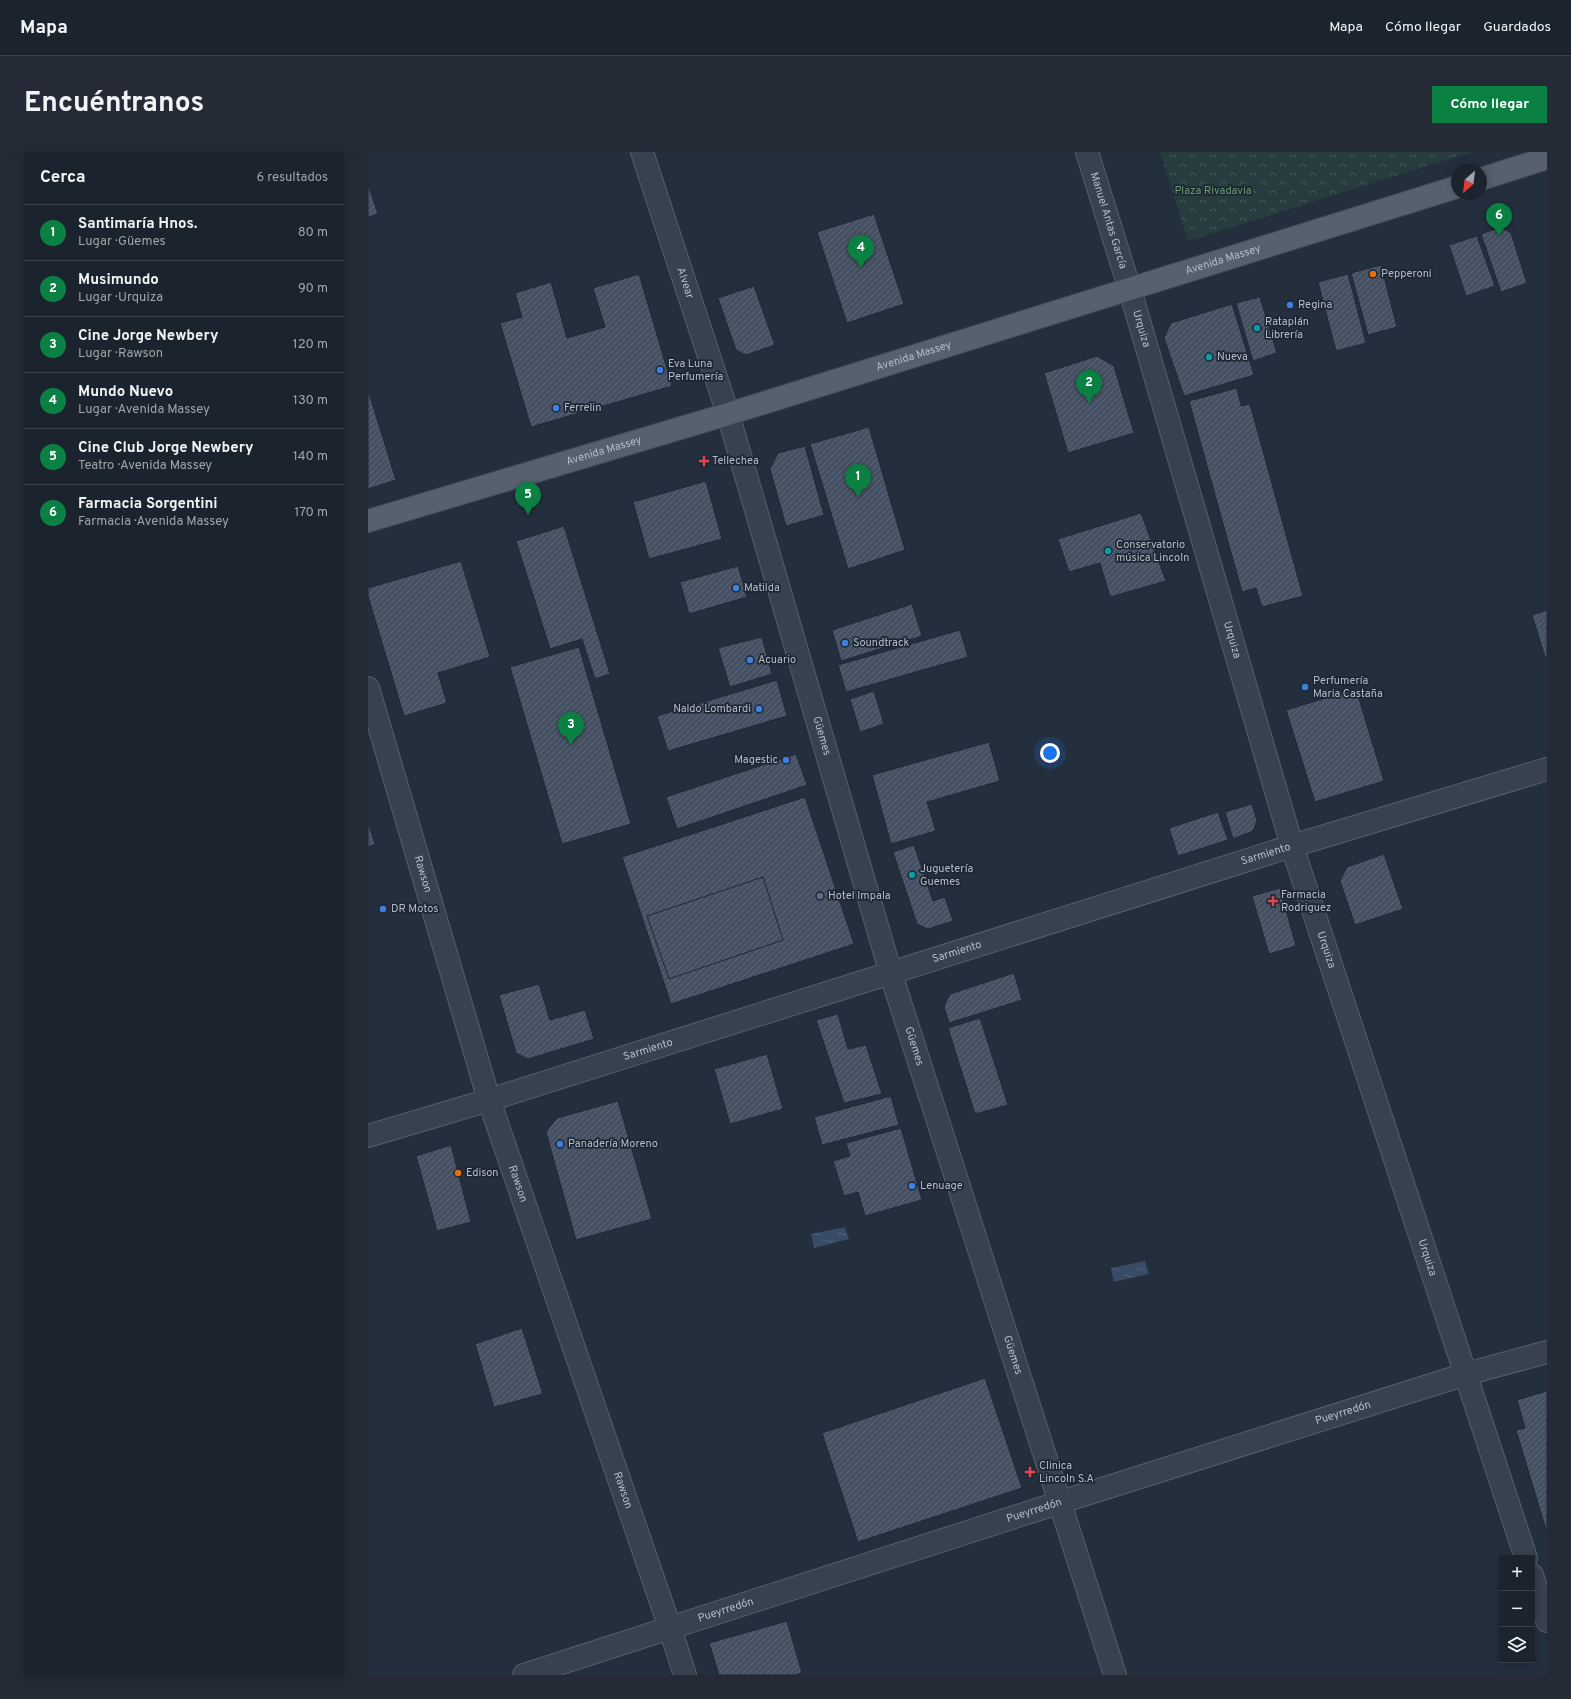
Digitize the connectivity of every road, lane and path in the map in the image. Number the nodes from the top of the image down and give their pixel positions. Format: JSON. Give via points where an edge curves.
{"nodes":[{"id":1,"x":642,"y":152,"type":"edge"},
{"id":2,"x":1087,"y":152,"type":"edge"},
{"id":3,"x":1546,"y":161,"type":"edge"},
{"id":4,"x":1487,"y":177,"type":"edge"},
{"id":5,"x":1451,"y":189,"type":"edge"},
{"id":6,"x":1130,"y":290,"type":"junction"},
{"id":7,"x":728,"y":414,"type":"junction"},
{"id":8,"x":368,"y":521,"type":"edge"},
{"id":9,"x":368,"y":688,"type":"edge"},
{"id":10,"x":1547,"y":769,"type":"edge"},
{"id":11,"x":1292,"y":846,"type":"junction"},
{"id":12,"x":891,"y":974,"type":"junction"},
{"id":13,"x":489,"y":1100,"type":"junction"},
{"id":14,"x":368,"y":1136,"type":"edge"},
{"id":15,"x":1547,"y":1352,"type":"edge"},
{"id":16,"x":1466,"y":1374,"type":"junction"},
{"id":17,"x":1061,"y":1502,"type":"junction"},
{"id":18,"x":1525,"y":1555,"type":"edge"},
{"id":19,"x":1535,"y":1584,"type":"edge"},
{"id":20,"x":1547,"y":1621,"type":"edge"},
{"id":21,"x":670,"y":1628,"type":"junction"},
{"id":22,"x":524,"y":1675,"type":"edge"},
{"id":23,"x":685,"y":1675,"type":"edge"},
{"id":24,"x":1115,"y":1675,"type":"edge"}],
"edges":[{"from":1,"to":7,"type":"street","name":"Alvear"},
{"from":2,"to":6,"type":"street","name":"Manuel Antas García"},
{"from":3,"to":4,"type":"main road"},
{"from":5,"to":6,"type":"main road","name":"Avenida Massey"},
{"from":6,"to":7,"type":"main road","name":"Avenida Massey"},
{"from":6,"to":11,"type":"street","name":"Urquiza"},
{"from":7,"to":8,"type":"main road","name":"Avenida Massey"},
{"from":7,"to":12,"type":"street","name":"Güemes"},
{"from":9,"to":13,"type":"street","name":"Rawson"},
{"from":10,"to":11,"type":"street","name":"Sarmiento"},
{"from":11,"to":12,"type":"street","name":"Sarmiento"},
{"from":11,"to":16,"type":"street","name":"Urquiza"},
{"from":12,"to":13,"type":"street","name":"Sarmiento"},
{"from":12,"to":17,"type":"street","name":"Güemes"},
{"from":13,"to":14,"type":"street","name":"Sarmiento"},
{"from":13,"to":21,"type":"street","name":"Rawson"},
{"from":15,"to":16,"type":"street","name":"Pueyrredón"},
{"from":16,"to":17,"type":"street","name":"Pueyrredón"},
{"from":16,"to":18,"type":"street","name":"Urquiza"},
{"from":17,"to":21,"type":"street","name":"Pueyrredón"},
{"from":17,"to":24,"type":"street","name":"Güemes"},
{"from":19,"to":20,"type":"street"},
{"from":21,"to":22,"type":"street","name":"Pueyrredón"},
{"from":21,"to":23,"type":"street","name":"Rawson"}]}
